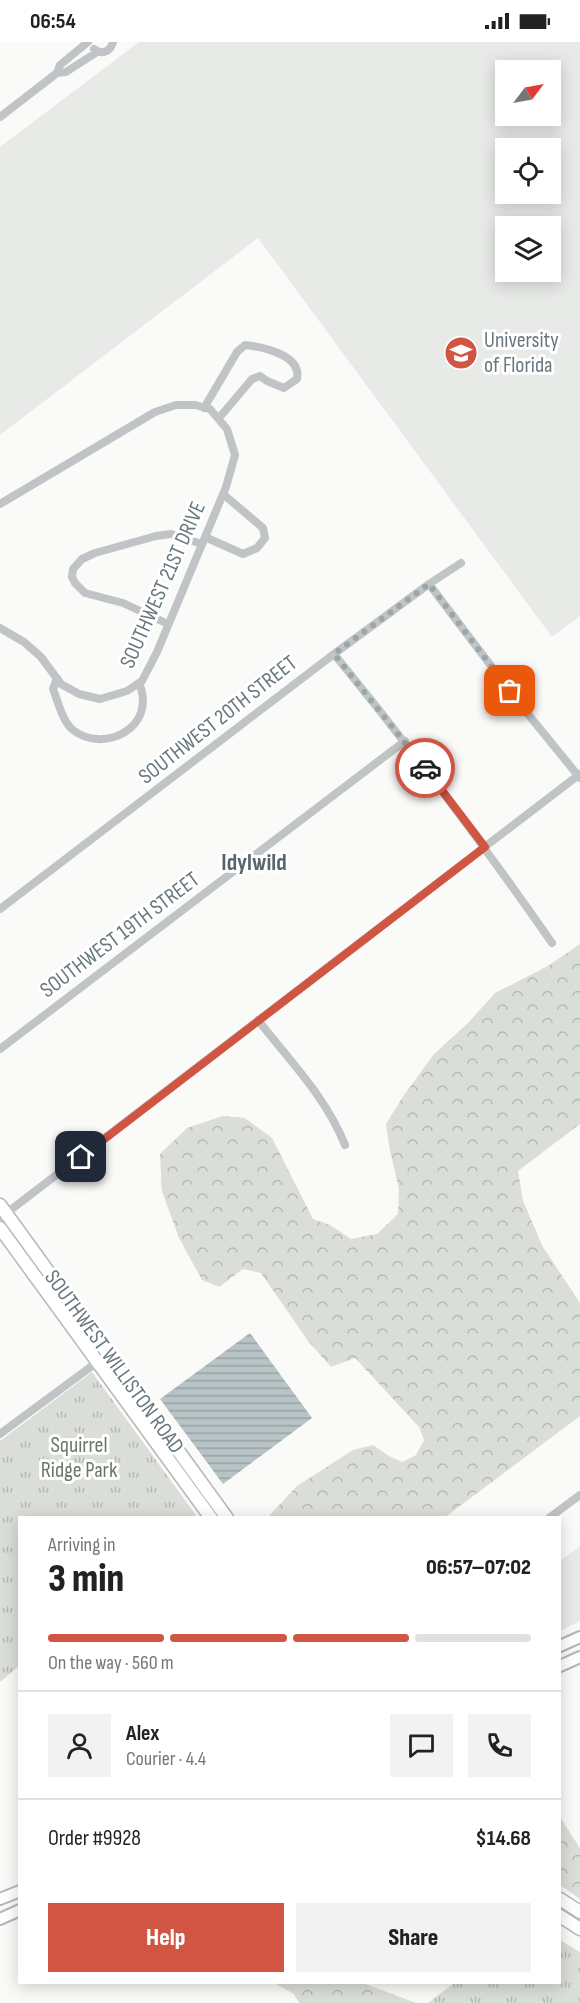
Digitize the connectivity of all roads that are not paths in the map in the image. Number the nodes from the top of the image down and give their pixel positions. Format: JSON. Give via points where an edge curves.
{"nodes":[{"id":1,"x":89,"y":42,"type":"edge"},
{"id":2,"x":113,"y":42,"type":"edge"},
{"id":3,"x":97,"y":52,"type":"junction"},
{"id":4,"x":57,"y":73,"type":"junction"},
{"id":5,"x":0,"y":117,"type":"edge"},
{"id":6,"x":204,"y":408,"type":"junction"},
{"id":7,"x":216,"y":415,"type":"junction"},
{"id":8,"x":223,"y":494,"type":"junction"},
{"id":9,"x":0,"y":504,"type":"edge"},
{"id":10,"x":203,"y":540,"type":"junction"},
{"id":11,"x":461,"y":563,"type":"dead end"},
{"id":12,"x":429,"y":584,"type":"junction"},
{"id":13,"x":168,"y":624,"type":"junction"},
{"id":14,"x":0,"y":628,"type":"edge"},
{"id":15,"x":334,"y":654,"type":"junction"},
{"id":16,"x":57,"y":678,"type":"junction"},
{"id":17,"x":139,"y":683,"type":"junction"},
{"id":18,"x":405,"y":741,"type":"junction"},
{"id":19,"x":579,"y":776,"type":"edge"},
{"id":20,"x":485,"y":847,"type":"junction"},
{"id":21,"x":0,"y":909,"type":"edge"},
{"id":22,"x":552,"y":943,"type":"dead end"},
{"id":23,"x":258,"y":1020,"type":"junction"},
{"id":24,"x":0,"y":1049,"type":"edge"},
{"id":25,"x":345,"y":1145,"type":"dead end"},
{"id":26,"x":2,"y":1212,"type":"edge"},
{"id":27,"x":0,"y":1228,"type":"edge"},
{"id":28,"x":109,"y":1354,"type":"junction"},
{"id":29,"x":97,"y":1362,"type":"junction"},
{"id":30,"x":0,"y":1434,"type":"edge"},
{"id":31,"x":580,"y":1495,"type":"edge"},
{"id":32,"x":210,"y":1516,"type":"edge"},
{"id":33,"x":226,"y":1516,"type":"edge"},
{"id":34,"x":552,"y":1516,"type":"edge"},
{"id":35,"x":580,"y":1637,"type":"edge"},
{"id":36,"x":561,"y":1646,"type":"edge"},
{"id":37,"x":580,"y":1657,"type":"edge"},
{"id":38,"x":561,"y":1666,"type":"edge"},
{"id":39,"x":18,"y":1892,"type":"edge"},
{"id":40,"x":0,"y":1899,"type":"edge"},
{"id":41,"x":561,"y":1900,"type":"edge"},
{"id":42,"x":18,"y":1911,"type":"edge"},
{"id":43,"x":580,"y":1912,"type":"edge"},
{"id":44,"x":561,"y":1917,"type":"edge"},
{"id":45,"x":0,"y":1918,"type":"edge"},
{"id":46,"x":580,"y":1929,"type":"edge"}],
"edges":[{"from":1,"to":3,"type":"street"},
{"from":1,"to":4,"type":"street","via":[[60,65]]},
{"from":2,"to":3,"type":"street","via":[[108,50]]},
{"from":3,"to":4,"type":"street","via":[[66,72]]},
{"from":4,"to":5,"type":"street"},
{"from":6,"to":7,"type":"street"},
{"from":6,"to":7,"type":"street","via":[[245,345],[282,356],[296,367],[297,379],[284,388],[260,376],[252,379]]},
{"from":6,"to":9,"type":"street","via":[[176,405],[155,412]]},
{"from":7,"to":8,"type":"street","name":"SOUTHWEST 21ST DRIVE","via":[[227,429],[235,455]]},
{"from":8,"to":10,"type":"street","name":"SOUTHWEST 21ST DRIVE"},
{"from":8,"to":10,"type":"street","via":[[264,528],[265,538],[257,548],[243,554]]},
{"from":10,"to":13,"type":"street","name":"SOUTHWEST 21ST DRIVE"},
{"from":10,"to":13,"type":"street","via":[[171,534],[156,536],[95,553],[73,569],[72,577],[85,593],[123,603]]},
{"from":11,"to":12,"type":"street","name":"SOUTHWEST 20TH STREET"},
{"from":12,"to":15,"type":"street","name":"SOUTHWEST 20TH STREET"},
{"from":12,"to":19,"type":"street"},
{"from":13,"to":17,"type":"street","name":"SOUTHWEST 21ST DRIVE"},
{"from":14,"to":16,"type":"street","name":"SOUTHWEST 21ST DRIVE","via":[[24,642]]},
{"from":15,"to":18,"type":"street"},
{"from":15,"to":21,"type":"street","name":"SOUTHWEST 20TH STREET"},
{"from":16,"to":17,"type":"street","name":"SOUTHWEST 21ST DRIVE","via":[[79,694],[100,699]]},
{"from":16,"to":17,"type":"street","via":[[53,689],[72,730],[101,738],[124,733],[134,726],[144,704]]},
{"from":18,"to":20,"type":"street"},
{"from":18,"to":24,"type":"street","name":"SOUTHWEST 19TH STREET"},
{"from":19,"to":20,"type":"street"},
{"from":20,"to":22,"type":"street"},
{"from":20,"to":23,"type":"street"},
{"from":23,"to":25,"type":"street","via":[[322,1102]]},
{"from":23,"to":26,"type":"street"},
{"from":26,"to":28,"type":"highway","name":"SOUTHWEST WILLISTON ROAD"},
{"from":27,"to":29,"type":"highway","name":"SOUTHWEST WILLISTON ROAD"},
{"from":28,"to":29,"type":"street"},
{"from":28,"to":33,"type":"highway","name":"SOUTHWEST WILLISTON ROAD"},
{"from":29,"to":30,"type":"street"},
{"from":29,"to":32,"type":"highway","name":"SOUTHWEST WILLISTON ROAD"},
{"from":31,"to":34,"type":"street"},
{"from":35,"to":36,"type":"main road"},
{"from":37,"to":38,"type":"main road"},
{"from":39,"to":40,"type":"main road"},
{"from":41,"to":43,"type":"highway"},
{"from":42,"to":45,"type":"main road"},
{"from":44,"to":46,"type":"highway"}]}
